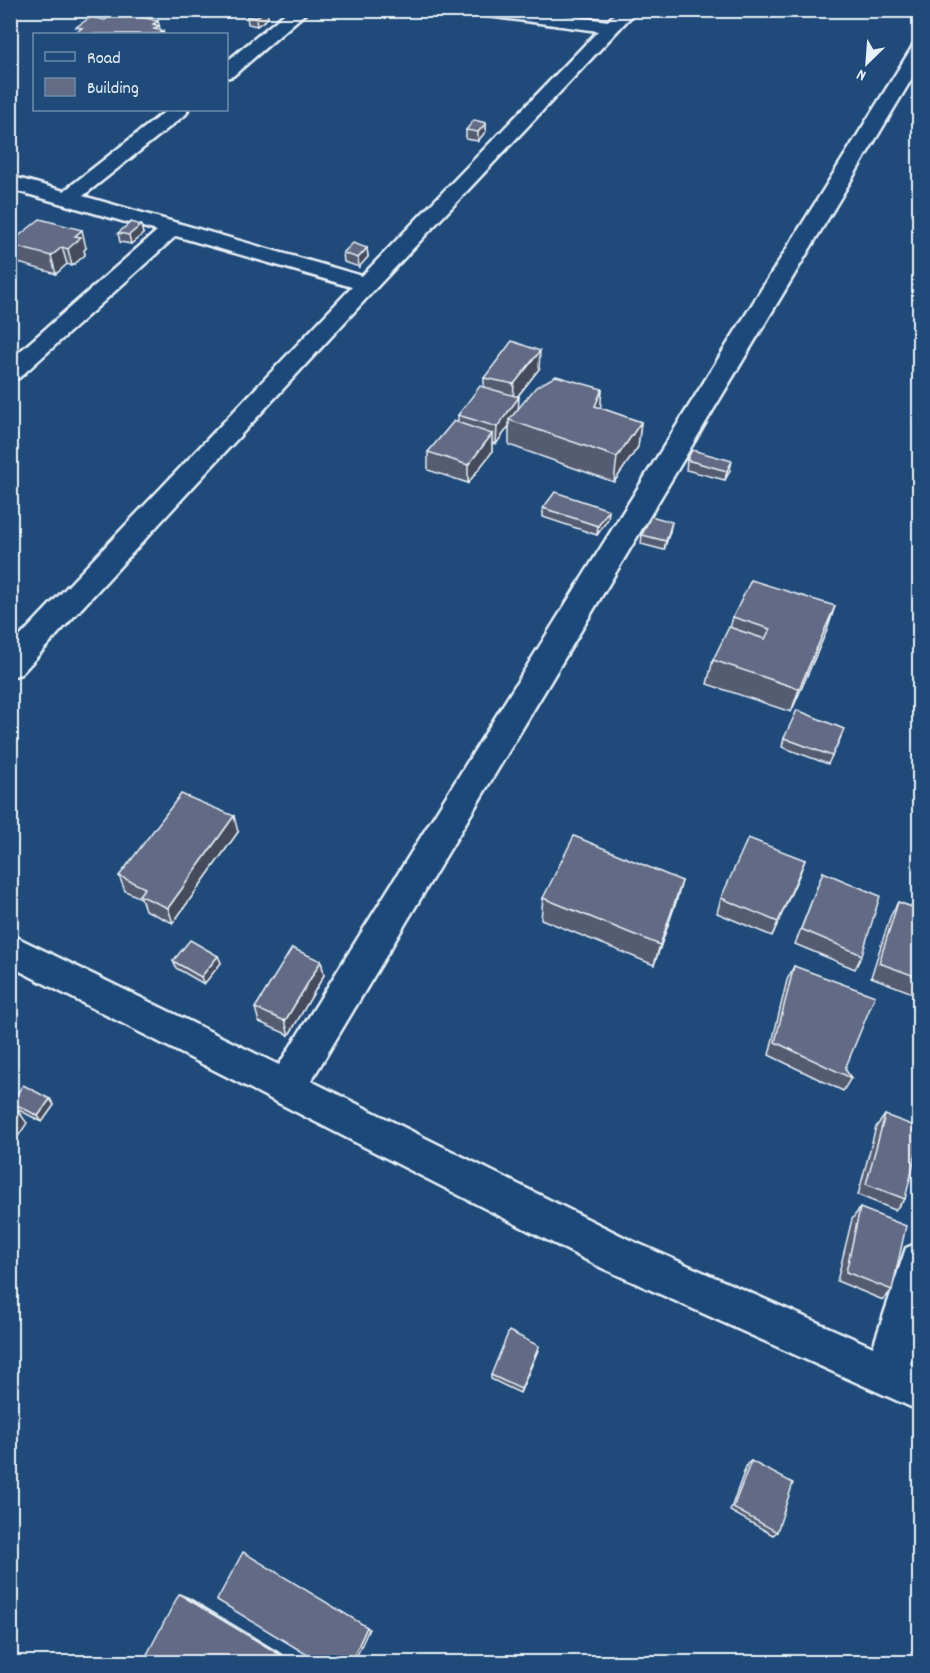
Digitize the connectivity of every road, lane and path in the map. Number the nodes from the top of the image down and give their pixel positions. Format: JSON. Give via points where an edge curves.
{"nodes":[{"id":1,"x":300,"y":10,"type":"edge"},
{"id":2,"x":480,"y":10,"type":"edge"},
{"id":3,"x":628,"y":10,"type":"edge"},
{"id":4,"x":612,"y":27,"type":"junction"},
{"id":5,"x":920,"y":49,"type":"edge"},
{"id":6,"x":228,"y":70,"type":"edge"},
{"id":7,"x":178,"y":111,"type":"edge"},
{"id":8,"x":10,"y":182,"type":"edge"},
{"id":9,"x":68,"y":198,"type":"junction"},
{"id":10,"x":174,"y":227,"type":"junction"},
{"id":11,"x":367,"y":284,"type":"junction"},
{"id":12,"x":10,"y":373,"type":"edge"},
{"id":13,"x":10,"y":666,"type":"edge"},
{"id":14,"x":10,"y":949,"type":"edge"},
{"id":15,"x":286,"y":1088,"type":"junction"},
{"id":16,"x":920,"y":1262,"type":"edge"},
{"id":17,"x":903,"y":1382,"type":"edge"}],
"edges":[{"from":1,"to":6,"type":"street"},
{"from":2,"to":4,"type":"street"},
{"from":3,"to":4,"type":"street"},
{"from":4,"to":11,"type":"street"},
{"from":5,"to":15,"type":"street"},
{"from":7,"to":9,"type":"street"},
{"from":8,"to":9,"type":"street"},
{"from":9,"to":10,"type":"street"},
{"from":10,"to":11,"type":"street"},
{"from":10,"to":12,"type":"street"},
{"from":11,"to":13,"type":"street"},
{"from":14,"to":15,"type":"street"},
{"from":15,"to":17,"type":"street","via":[[616,1254]]},
{"from":16,"to":17,"type":"street"}]}
